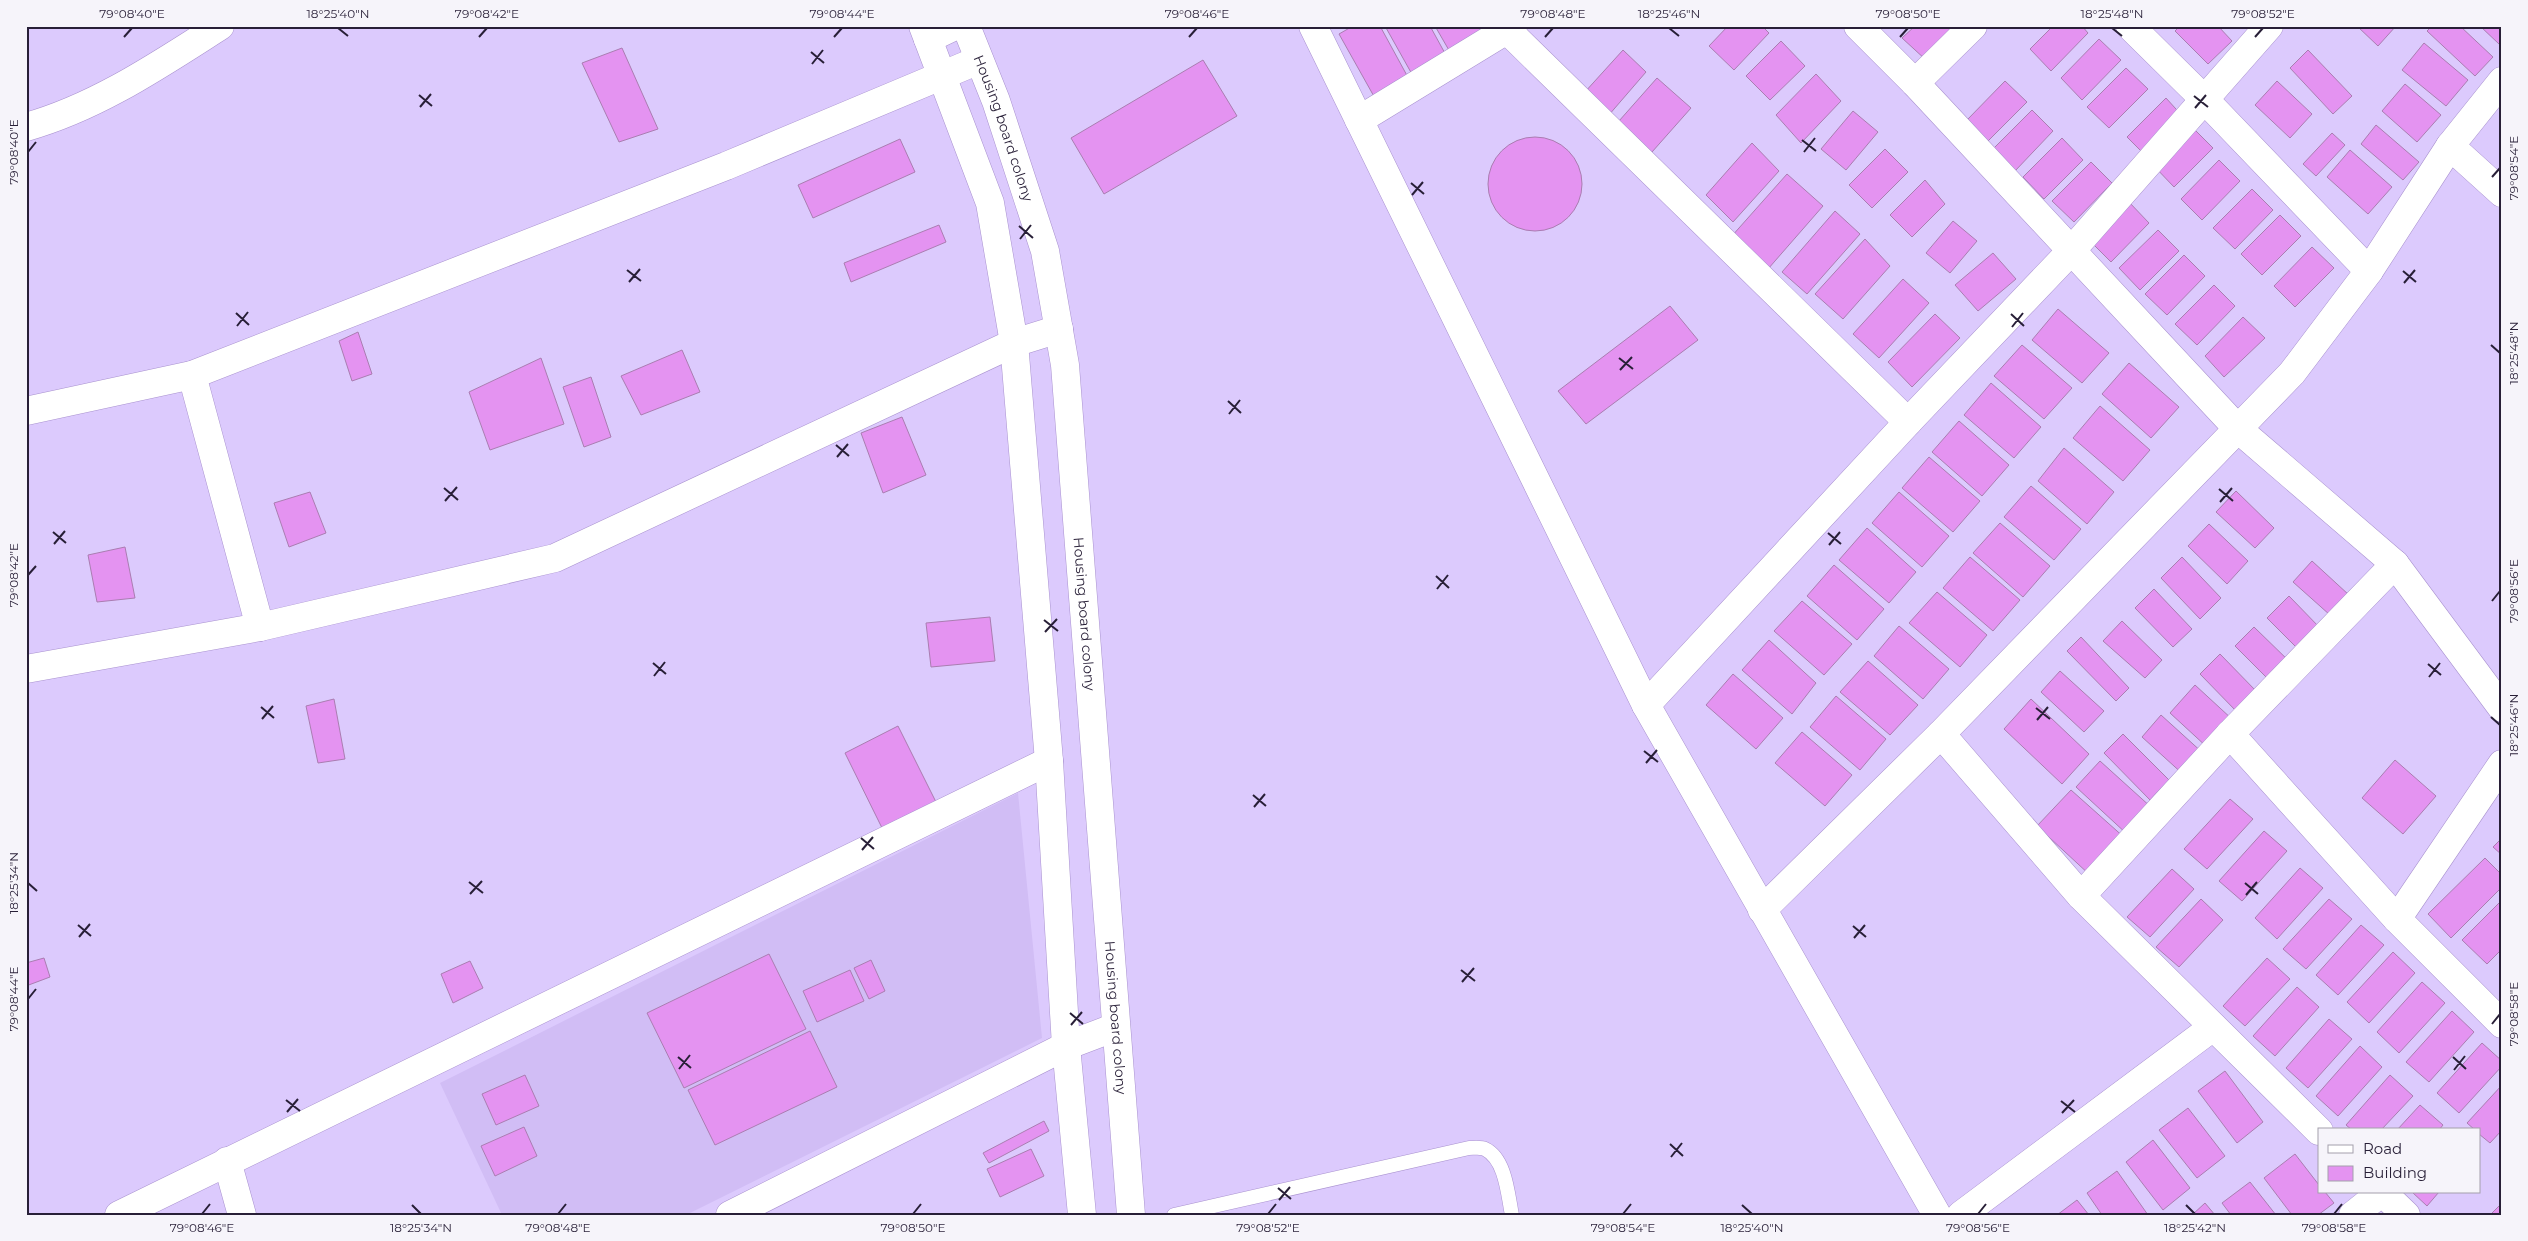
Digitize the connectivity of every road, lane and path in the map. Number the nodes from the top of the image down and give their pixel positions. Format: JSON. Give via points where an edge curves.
{"nodes":[{"id":1,"x":220,"y":26,"type":"edge"},
{"id":2,"x":955,"y":26,"type":"edge"},
{"id":3,"x":966,"y":26,"type":"edge"},
{"id":4,"x":1313,"y":26,"type":"edge"},
{"id":5,"x":1858,"y":26,"type":"edge"},
{"id":6,"x":1973,"y":26,"type":"edge"},
{"id":7,"x":2130,"y":26,"type":"edge"},
{"id":8,"x":2269,"y":26,"type":"edge"},
{"id":9,"x":1510,"y":28,"type":"edge"},
{"id":10,"x":925,"y":32,"type":"edge"},
{"id":11,"x":980,"y":60,"type":"junction"},
{"id":12,"x":942,"y":75,"type":"junction"},
{"id":13,"x":2502,"y":81,"type":"edge"},
{"id":14,"x":1915,"y":83,"type":"junction"},
{"id":15,"x":2204,"y":98,"type":"junction"},
{"id":16,"x":1359,"y":120,"type":"junction"},
{"id":17,"x":26,"y":127,"type":"edge"},
{"id":18,"x":2450,"y":146,"type":"junction"},
{"id":19,"x":2502,"y":193,"type":"edge"},
{"id":20,"x":2071,"y":250,"type":"junction"},
{"id":21,"x":2369,"y":271,"type":"junction"},
{"id":22,"x":1059,"y":329,"type":"junction"},
{"id":23,"x":1014,"y":343,"type":"junction"},
{"id":24,"x":192,"y":375,"type":"junction"},
{"id":25,"x":26,"y":411,"type":"edge"},
{"id":26,"x":1908,"y":422,"type":"junction"},
{"id":27,"x":2238,"y":430,"type":"junction"},
{"id":28,"x":2395,"y":564,"type":"junction"},
{"id":29,"x":260,"y":627,"type":"junction"},
{"id":30,"x":26,"y":669,"type":"edge"},
{"id":31,"x":1646,"y":706,"type":"junction"},
{"id":32,"x":2502,"y":708,"type":"edge"},
{"id":33,"x":1941,"y":734,"type":"junction"},
{"id":34,"x":2230,"y":734,"type":"junction"},
{"id":35,"x":1049,"y":762,"type":"junction"},
{"id":36,"x":2502,"y":764,"type":"edge"},
{"id":37,"x":2081,"y":896,"type":"junction"},
{"id":38,"x":1762,"y":910,"type":"junction"},
{"id":39,"x":2397,"y":920,"type":"junction"},
{"id":40,"x":2502,"y":1024,"type":"edge"},
{"id":41,"x":1116,"y":1027,"type":"junction"},
{"id":42,"x":2213,"y":1027,"type":"junction"},
{"id":43,"x":1066,"y":1046,"type":"junction"},
{"id":44,"x":2318,"y":1131,"type":"edge"},
{"id":45,"x":228,"y":1161,"type":"junction"},
{"id":46,"x":2379,"y":1194,"type":"edge"},
{"id":47,"x":2384,"y":1194,"type":"edge"},
{"id":48,"x":119,"y":1215,"type":"edge"},
{"id":49,"x":242,"y":1215,"type":"edge"},
{"id":50,"x":730,"y":1215,"type":"edge"},
{"id":51,"x":1082,"y":1215,"type":"edge"},
{"id":52,"x":1131,"y":1215,"type":"edge"},
{"id":53,"x":1174,"y":1215,"type":"edge"},
{"id":54,"x":1512,"y":1215,"type":"edge"},
{"id":55,"x":1937,"y":1215,"type":"edge"},
{"id":56,"x":1961,"y":1215,"type":"edge"},
{"id":57,"x":2353,"y":1215,"type":"edge"},
{"id":58,"x":2406,"y":1215,"type":"edge"}],
"edges":[{"from":1,"to":17,"type":"street","via":[[136,79],[56,118]]},
{"from":2,"to":10,"type":"street"},
{"from":3,"to":11,"type":"street","name":"Housing board colony"},
{"from":4,"to":16,"type":"street"},
{"from":5,"to":14,"type":"street"},
{"from":6,"to":14,"type":"street"},
{"from":7,"to":15,"type":"street"},
{"from":8,"to":15,"type":"street"},
{"from":9,"to":16,"type":"street"},
{"from":9,"to":26,"type":"street"},
{"from":10,"to":12,"type":"street"},
{"from":11,"to":12,"type":"street"},
{"from":11,"to":22,"type":"street","name":"Housing board colony","via":[[1045,251]]},
{"from":12,"to":23,"type":"street","via":[[990,203]]},
{"from":12,"to":24,"type":"street","via":[[726,166]]},
{"from":13,"to":18,"type":"street"},
{"from":14,"to":20,"type":"street"},
{"from":15,"to":20,"type":"street"},
{"from":15,"to":21,"type":"street"},
{"from":16,"to":31,"type":"street"},
{"from":18,"to":19,"type":"street"},
{"from":18,"to":21,"type":"street"},
{"from":20,"to":26,"type":"street"},
{"from":20,"to":27,"type":"street"},
{"from":21,"to":27,"type":"street","via":[[2292,373]]},
{"from":22,"to":23,"type":"street"},
{"from":22,"to":41,"type":"street","name":"Housing board colony","via":[[1066,365]]},
{"from":23,"to":29,"type":"street","via":[[554,558]]},
{"from":23,"to":35,"type":"street"},
{"from":24,"to":25,"type":"street"},
{"from":24,"to":29,"type":"street"},
{"from":26,"to":31,"type":"street"},
{"from":27,"to":28,"type":"street"},
{"from":27,"to":33,"type":"street"},
{"from":28,"to":32,"type":"street"},
{"from":28,"to":34,"type":"street"},
{"from":29,"to":30,"type":"street"},
{"from":31,"to":38,"type":"street"},
{"from":33,"to":37,"type":"street"},
{"from":33,"to":38,"type":"street"},
{"from":34,"to":37,"type":"street"},
{"from":34,"to":39,"type":"street"},
{"from":35,"to":43,"type":"street"},
{"from":35,"to":45,"type":"street"},
{"from":36,"to":39,"type":"street"},
{"from":37,"to":42,"type":"street"},
{"from":38,"to":55,"type":"street"},
{"from":39,"to":40,"type":"street"},
{"from":41,"to":43,"type":"street"},
{"from":41,"to":52,"type":"street","name":"Housing board colony"},
{"from":42,"to":44,"type":"street"},
{"from":42,"to":56,"type":"street"},
{"from":43,"to":50,"type":"street"},
{"from":43,"to":51,"type":"street"},
{"from":45,"to":48,"type":"street"},
{"from":45,"to":49,"type":"street"},
{"from":46,"to":57,"type":"street"},
{"from":47,"to":58,"type":"street"},
{"from":53,"to":54,"type":"lane","via":[[1469,1148],[1485,1149],[1496,1159]]}]}
